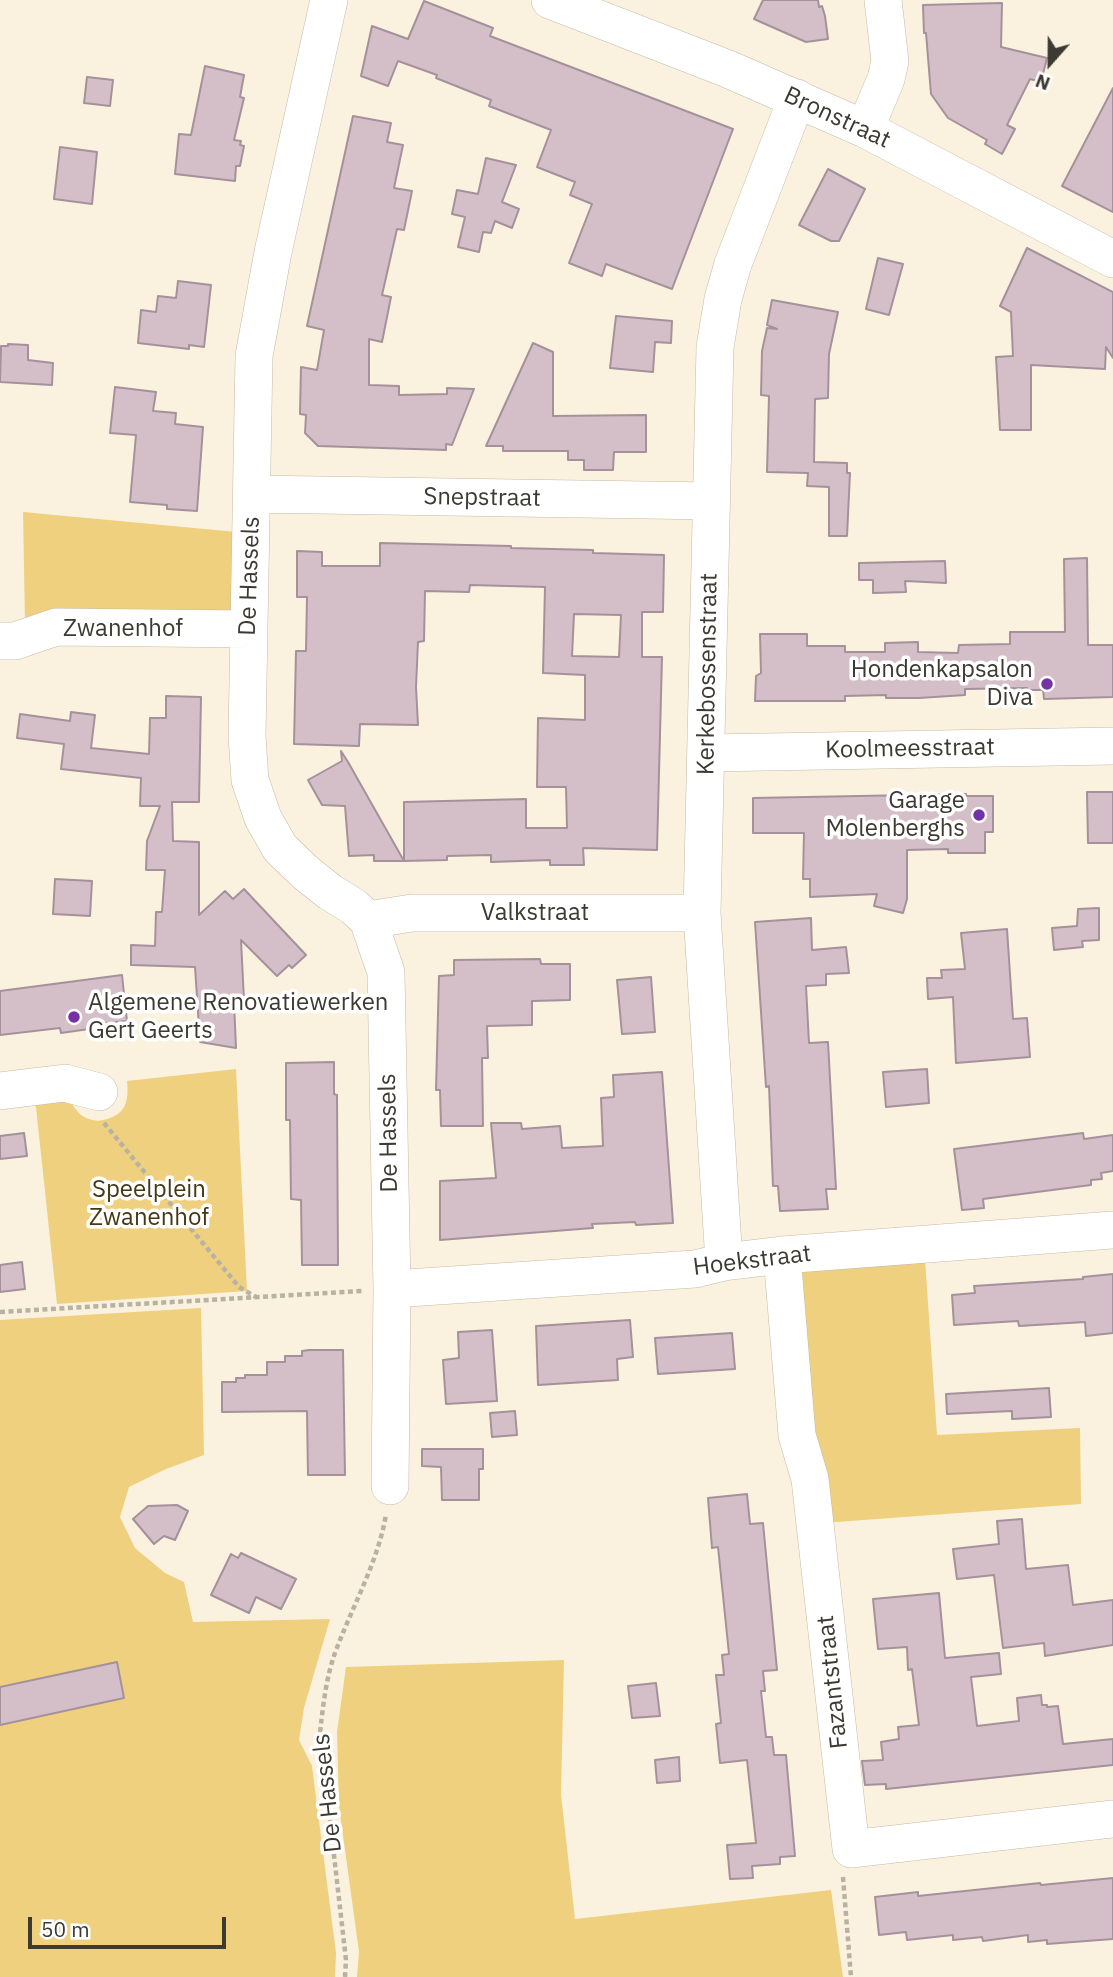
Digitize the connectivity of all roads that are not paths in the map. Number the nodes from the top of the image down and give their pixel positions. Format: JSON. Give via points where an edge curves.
{"nodes":[{"id":1,"x":329,"y":0,"type":"edge"},
{"id":2,"x":550,"y":0,"type":"edge"},
{"id":3,"x":883,"y":0,"type":"edge"},
{"id":4,"x":797,"y":99,"type":"junction"},
{"id":5,"x":865,"y":129,"type":"junction"},
{"id":6,"x":1113,"y":259,"type":"edge"},
{"id":7,"x":253,"y":495,"type":"junction"},
{"id":8,"x":711,"y":501,"type":"junction"},
{"id":9,"x":248,"y":629,"type":"junction"},
{"id":10,"x":0,"y":640,"type":"edge"},
{"id":11,"x":1113,"y":746,"type":"edge"},
{"id":12,"x":708,"y":753,"type":"junction"},
{"id":13,"x":702,"y":913,"type":"junction"},
{"id":14,"x":368,"y":920,"type":"junction"},
{"id":15,"x":0,"y":1091,"type":"edge"},
{"id":16,"x":99,"y":1092,"type":"road end"},
{"id":17,"x":1113,"y":1230,"type":"edge"},
{"id":18,"x":782,"y":1255,"type":"junction"},
{"id":19,"x":724,"y":1262,"type":"junction"},
{"id":20,"x":391,"y":1289,"type":"junction"},
{"id":21,"x":390,"y":1486,"type":"road end"},
{"id":22,"x":1113,"y":1819,"type":"edge"}],
"edges":[{"from":1,"to":7,"type":"street","name":"De Hassels","via":[[254,356]]},
{"from":2,"to":4,"type":"street","name":"Bronstraat"},
{"from":3,"to":5,"type":"street","via":[[890,61]]},
{"from":4,"to":5,"type":"street","name":"Bronstraat"},
{"from":4,"to":8,"type":"street","name":"Kerkebossenstraat","via":[[723,299],[715,347]]},
{"from":5,"to":6,"type":"street","name":"Bronstraat"},
{"from":7,"to":8,"type":"street","name":"Snepstraat"},
{"from":7,"to":9,"type":"street","name":"De Hassels"},
{"from":8,"to":12,"type":"street","name":"Kerkebossenstraat"},
{"from":9,"to":10,"type":"street","name":"Zwanenhof","via":[[56,627],[15,641]]},
{"from":9,"to":14,"type":"street","name":"De Hassels","via":[[250,780],[263,818],[281,848],[306,873]]},
{"from":11,"to":12,"type":"street","name":"Koolmeesstraat"},
{"from":12,"to":13,"type":"street","name":"Kerkebossenstraat"},
{"from":13,"to":14,"type":"street","name":"Valkstraat","via":[[412,913]]},
{"from":13,"to":19,"type":"street","name":"Kerkebossenstraat"},
{"from":14,"to":20,"type":"street","name":"De Hassels","via":[[386,972]]},
{"from":15,"to":16,"type":"street","via":[[65,1083]]},
{"from":17,"to":18,"type":"street","name":"Hoekstraat"},
{"from":18,"to":19,"type":"street","name":"Hoekstraat"},
{"from":18,"to":22,"type":"street","name":"Fazantstraat","via":[[797,1435],[810,1479],[851,1849]]},
{"from":19,"to":20,"type":"street","name":"Hoekstraat","via":[[695,1269]]},
{"from":20,"to":21,"type":"street","name":"De Hassels"}]}
